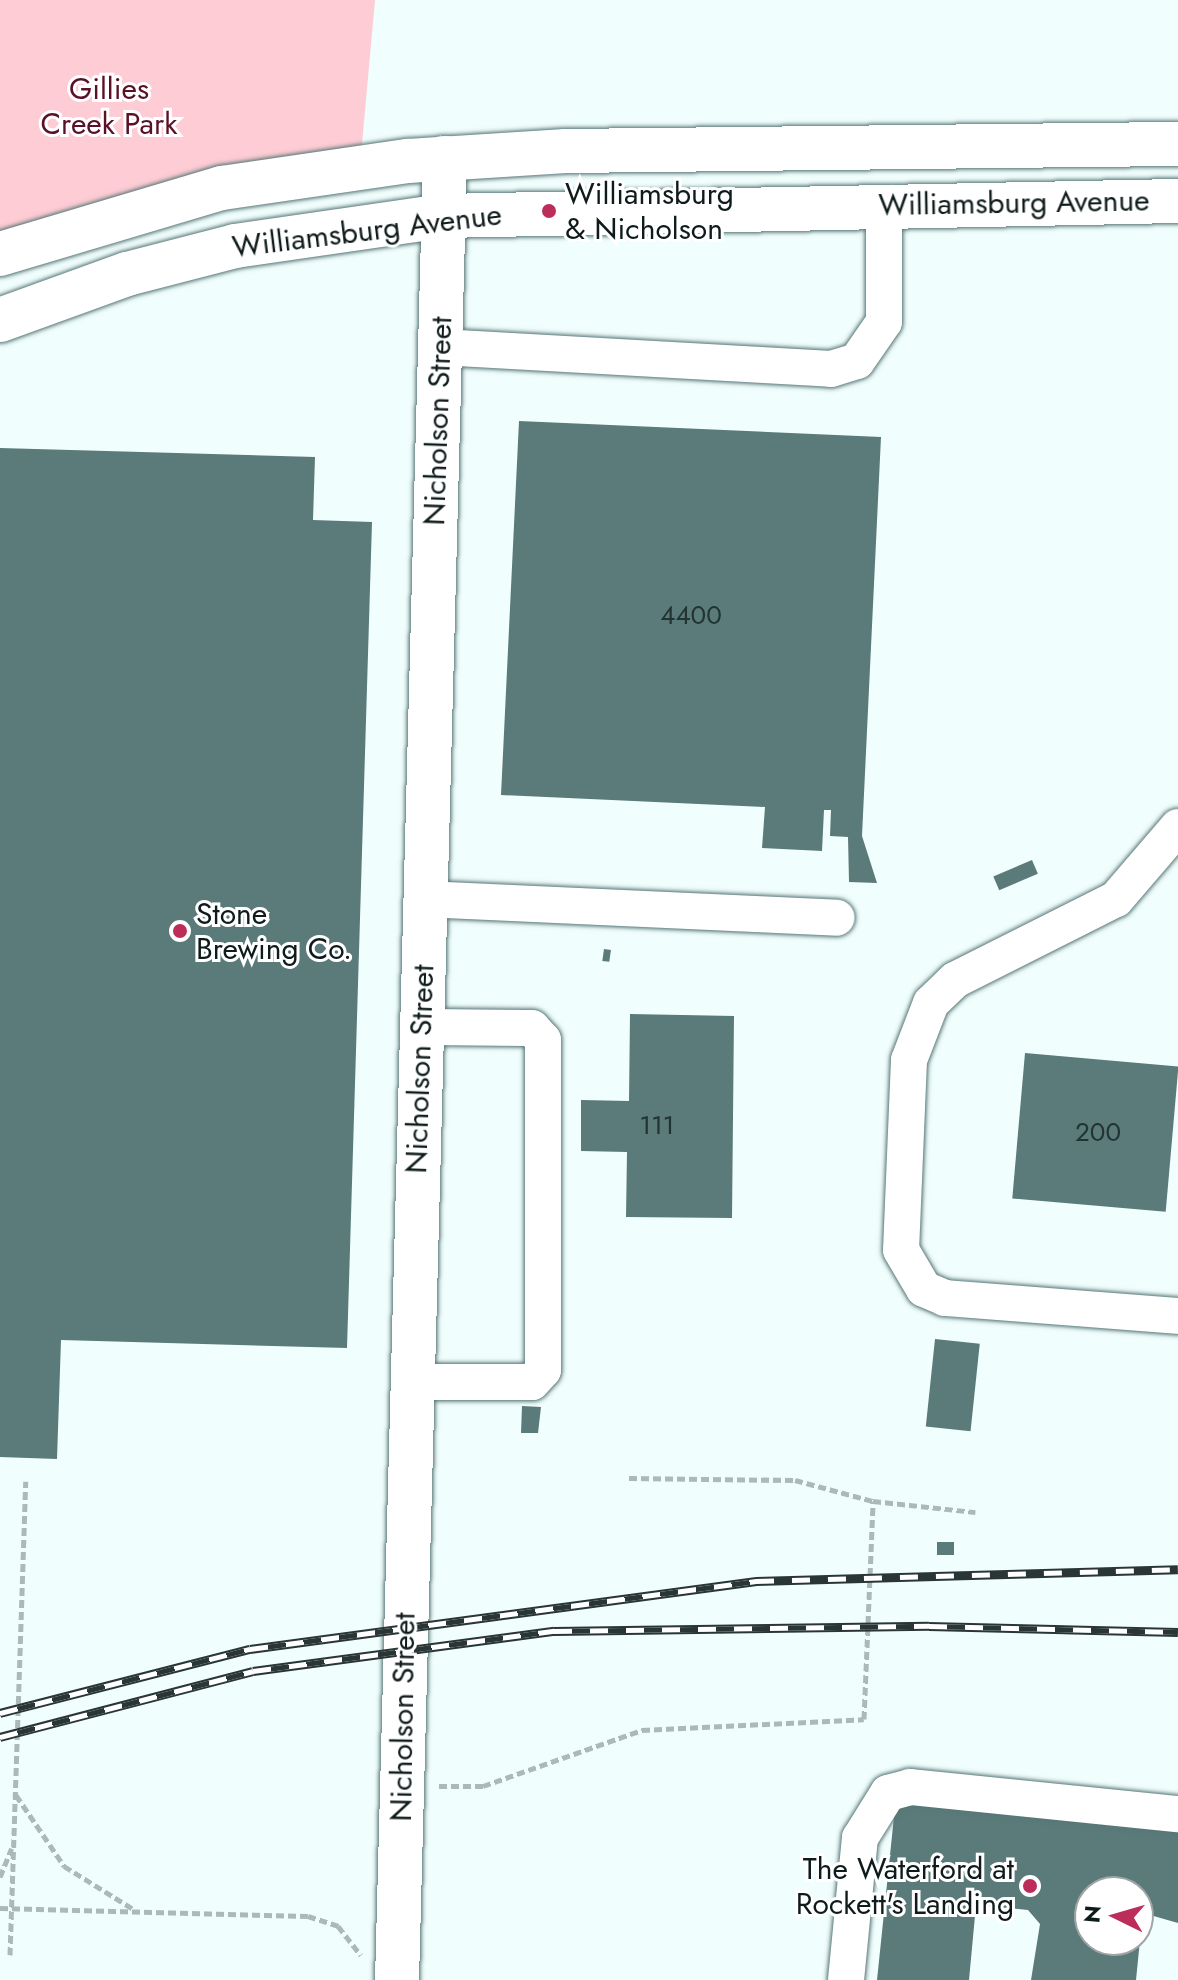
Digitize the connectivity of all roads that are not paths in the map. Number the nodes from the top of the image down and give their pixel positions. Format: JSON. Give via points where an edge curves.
{"nodes":[{"id":1,"x":1178,"y":144,"type":"edge"},
{"id":2,"x":445,"y":158,"type":"junction"},
{"id":3,"x":1178,"y":201,"type":"edge"},
{"id":4,"x":884,"y":206,"type":"junction"},
{"id":5,"x":443,"y":216,"type":"junction"},
{"id":6,"x":0,"y":254,"type":"edge"},
{"id":7,"x":0,"y":320,"type":"edge"},
{"id":8,"x":440,"y":347,"type":"junction"},
{"id":9,"x":1178,"y":827,"type":"edge"},
{"id":10,"x":425,"y":899,"type":"junction"},
{"id":11,"x":837,"y":918,"type":"dead end"},
{"id":12,"x":421,"y":1027,"type":"junction"},
{"id":13,"x":1178,"y":1316,"type":"edge"},
{"id":14,"x":411,"y":1382,"type":"junction"},
{"id":15,"x":1178,"y":1814,"type":"edge"},
{"id":16,"x":383,"y":1968,"type":"edge"},
{"id":17,"x":846,"y":1980,"type":"edge"}],
"edges":[{"from":1,"to":2,"type":"main road","name":"Williamsburg Avenue"},
{"from":2,"to":5,"type":"main road","name":"Nicholson Street"},
{"from":2,"to":6,"type":"main road","name":"Williamsburg Avenue","via":[[222,188]]},
{"from":3,"to":4,"type":"main road","name":"Williamsburg Avenue"},
{"from":4,"to":5,"type":"main road","name":"Williamsburg Avenue"},
{"from":4,"to":8,"type":"lane","via":[[884,322],[857,361],[831,369]]},
{"from":5,"to":7,"type":"main road","name":"Williamsburg Avenue","via":[[235,246]]},
{"from":5,"to":8,"type":"main road","name":"Nicholson Street"},
{"from":8,"to":10,"type":"main road","name":"Nicholson Street"},
{"from":9,"to":13,"type":"lane","via":[[1116,899],[955,980],[931,1003],[909,1060],[901,1250],[924,1289],[945,1298]]},
{"from":10,"to":11,"type":"lane"},
{"from":10,"to":12,"type":"main road","name":"Nicholson Street"},
{"from":12,"to":14,"type":"main road","name":"Nicholson Street"},
{"from":12,"to":14,"type":"lane","via":[[532,1028],[543,1040],[543,1370],[532,1382]]},
{"from":14,"to":16,"type":"main road","name":"Nicholson Street","via":[[402,1786]]},
{"from":15,"to":17,"type":"lane","via":[[910,1787],[888,1793],[860,1838]]}]}
